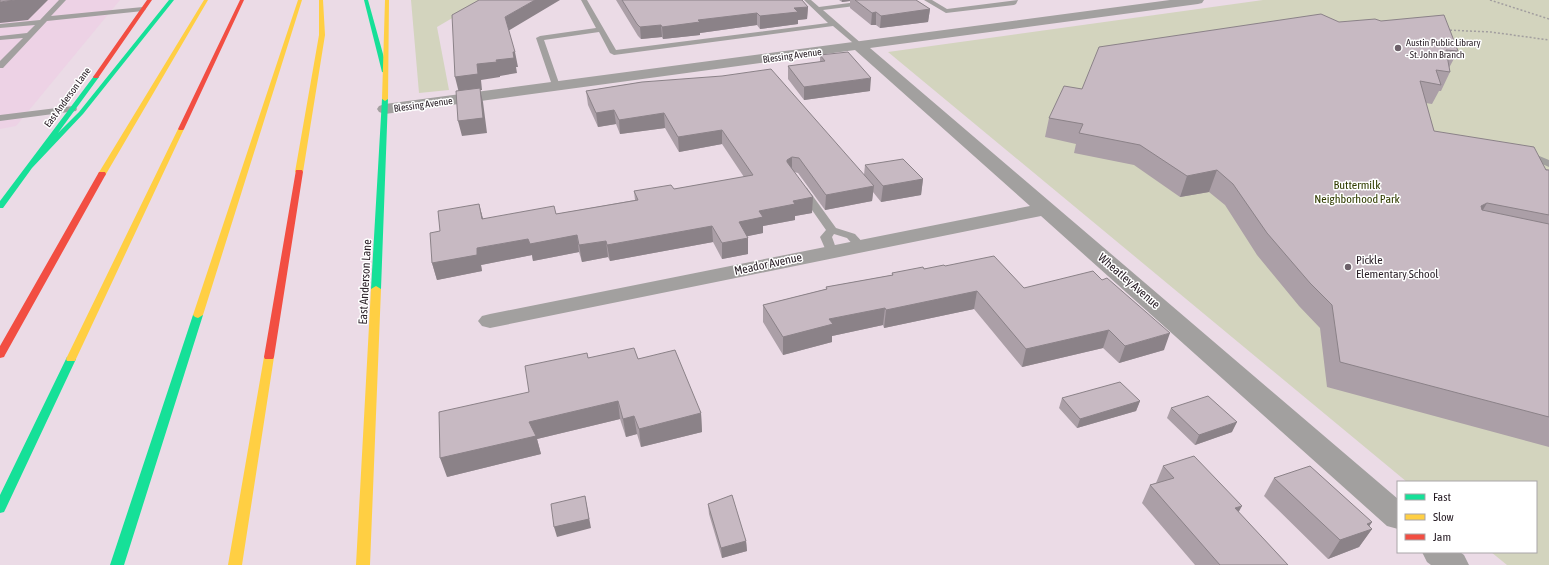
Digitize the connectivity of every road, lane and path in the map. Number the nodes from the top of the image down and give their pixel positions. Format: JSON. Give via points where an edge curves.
{"nodes":[{"id":1,"x":63,"y":0,"type":"edge"},
{"id":2,"x":150,"y":0,"type":"edge"},
{"id":3,"x":172,"y":0,"type":"edge"},
{"id":4,"x":206,"y":0,"type":"edge"},
{"id":5,"x":242,"y":0,"type":"edge"},
{"id":6,"x":300,"y":0,"type":"edge"},
{"id":7,"x":320,"y":0,"type":"edge"},
{"id":8,"x":366,"y":0,"type":"edge"},
{"id":9,"x":387,"y":0,"type":"edge"},
{"id":10,"x":584,"y":0,"type":"edge"},
{"id":11,"x":807,"y":0,"type":"edge"},
{"id":12,"x":887,"y":0,"type":"edge"},
{"id":13,"x":927,"y":0,"type":"edge"},
{"id":14,"x":1015,"y":0,"type":"edge"},
{"id":15,"x":1198,"y":0,"type":"edge"},
{"id":16,"x":1490,"y":0,"type":"edge"},
{"id":17,"x":143,"y":9,"type":"junction"},
{"id":18,"x":818,"y":9,"type":"junction"},
{"id":19,"x":1549,"y":19,"type":"edge"},
{"id":20,"x":43,"y":20,"type":"junction"},
{"id":21,"x":834,"y":24,"type":"junction"},
{"id":22,"x":0,"y":26,"type":"edge"},
{"id":23,"x":601,"y":30,"type":"junction"},
{"id":24,"x":1444,"y":30,"type":"edge"},
{"id":25,"x":30,"y":35,"type":"junction"},
{"id":26,"x":0,"y":38,"type":"edge"},
{"id":27,"x":1549,"y":40,"type":"edge"},
{"id":28,"x":859,"y":46,"type":"junction"},
{"id":29,"x":0,"y":66,"type":"edge"},
{"id":30,"x":385,"y":72,"type":"junction"},
{"id":31,"x":556,"y":86,"type":"junction"},
{"id":32,"x":73,"y":109,"type":"junction"},
{"id":33,"x":385,"y":109,"type":"junction"},
{"id":34,"x":0,"y":118,"type":"edge"},
{"id":35,"x":1516,"y":149,"type":"edge"},
{"id":36,"x":1549,"y":164,"type":"edge"},
{"id":37,"x":27,"y":169,"type":"junction"},
{"id":38,"x":798,"y":182,"type":"edge"},
{"id":39,"x":0,"y":206,"type":"edge"},
{"id":40,"x":1046,"y":209,"type":"junction"},
{"id":41,"x":832,"y":230,"type":"junction"},
{"id":42,"x":860,"y":246,"type":"junction"},
{"id":43,"x":831,"y":252,"type":"junction"},
{"id":44,"x":490,"y":321,"type":"dead end"},
{"id":45,"x":0,"y":355,"type":"edge"},
{"id":46,"x":0,"y":508,"type":"edge"},
{"id":47,"x":1397,"y":516,"type":"edge"},
{"id":48,"x":1439,"y":553,"type":"edge"},
{"id":49,"x":117,"y":565,"type":"edge"},
{"id":50,"x":235,"y":565,"type":"edge"},
{"id":51,"x":363,"y":565,"type":"edge"},
{"id":52,"x":1453,"y":565,"type":"edge"}],
"edges":[{"from":1,"to":20,"type":"lane"},
{"from":2,"to":17,"type":"main road","name":"East Anderson Lane"},
{"from":3,"to":37,"type":"main road","via":[[81,114]]},
{"from":4,"to":45,"type":"main road","via":[[116,150]]},
{"from":5,"to":46,"type":"main road"},
{"from":6,"to":49,"type":"main road"},
{"from":7,"to":50,"type":"main road","via":[[322,35]]},
{"from":8,"to":30,"type":"main road"},
{"from":9,"to":30,"type":"main road","name":"East Anderson Lane"},
{"from":10,"to":23,"type":"lane"},
{"from":11,"to":18,"type":"lane"},
{"from":12,"to":18,"type":"lane"},
{"from":13,"to":14,"type":"lane","via":[[946,11],[954,11],[1014,4]]},
{"from":15,"to":28,"type":"street","name":"Blessing Avenue"},
{"from":16,"to":19,"type":"path"},
{"from":17,"to":20,"type":"lane"},
{"from":17,"to":32,"type":"main road","name":"East Anderson Lane"},
{"from":18,"to":21,"type":"lane"},
{"from":20,"to":22,"type":"lane"},
{"from":20,"to":25,"type":"lane"},
{"from":21,"to":23,"type":"lane","via":[[614,53]]},
{"from":21,"to":28,"type":"lane"},
{"from":23,"to":31,"type":"lane","via":[[540,38]]},
{"from":24,"to":27,"type":"path","via":[[1491,32]]},
{"from":25,"to":26,"type":"lane"},
{"from":25,"to":29,"type":"lane"},
{"from":28,"to":31,"type":"street","name":"Blessing Avenue"},
{"from":28,"to":40,"type":"street","name":"Wheatley Avenue"},
{"from":30,"to":33,"type":"main road","name":"East Anderson Lane"},
{"from":31,"to":33,"type":"street","name":"Blessing Avenue"},
{"from":32,"to":34,"type":"lane"},
{"from":32,"to":37,"type":"main road","name":"East Anderson Lane"},
{"from":33,"to":51,"type":"main road","name":"East Anderson Lane"},
{"from":35,"to":36,"type":"lane"},
{"from":37,"to":39,"type":"main road","name":"East Anderson Lane"},
{"from":38,"to":41,"type":"lane"},
{"from":40,"to":42,"type":"street","name":"Meador Avenue"},
{"from":40,"to":47,"type":"street","name":"Wheatley Avenue"},
{"from":41,"to":42,"type":"lane","via":[[851,236]]},
{"from":41,"to":43,"type":"lane","via":[[826,237]]},
{"from":42,"to":43,"type":"street","name":"Meador Avenue"},
{"from":43,"to":44,"type":"street","name":"Meador Avenue"},
{"from":48,"to":52,"type":"street"}]}
